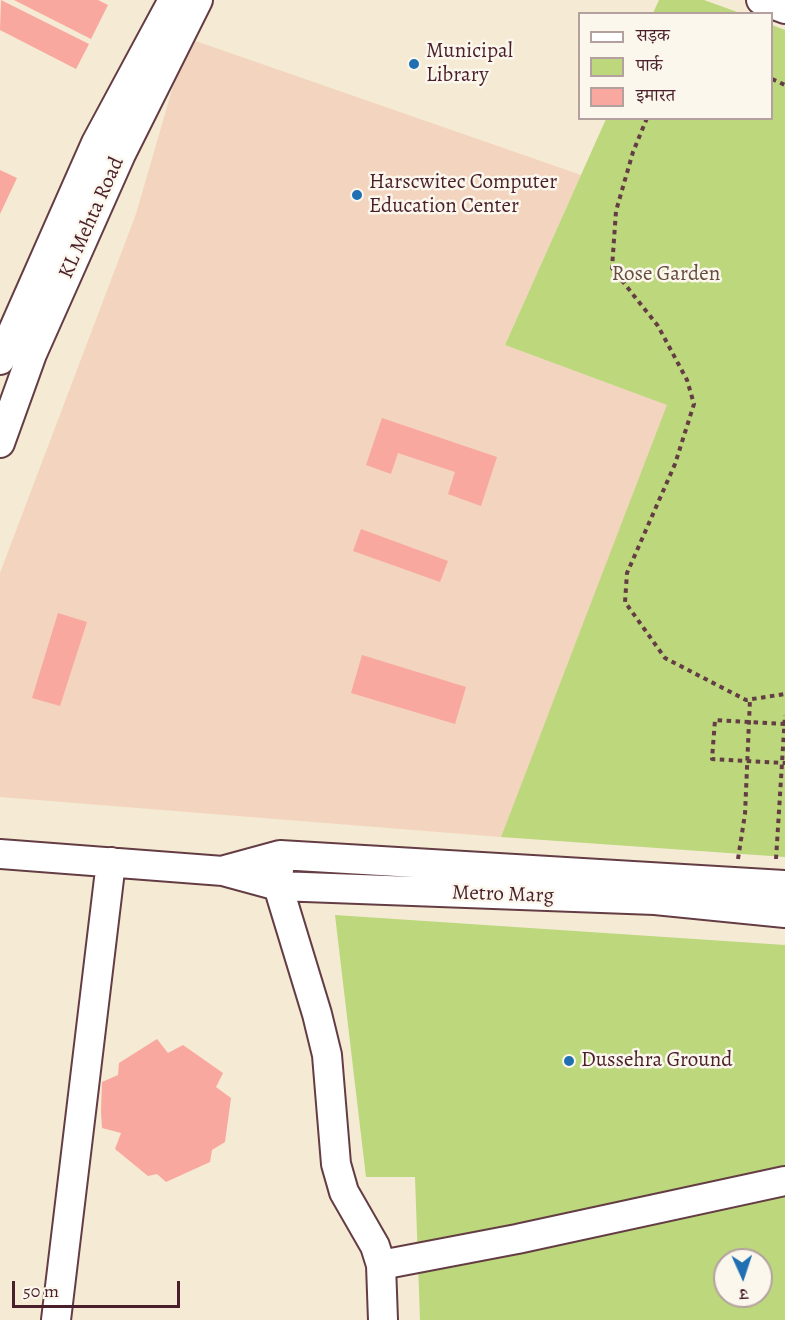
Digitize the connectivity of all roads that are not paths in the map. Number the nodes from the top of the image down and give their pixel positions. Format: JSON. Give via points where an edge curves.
{"nodes":[{"id":1,"x":173,"y":0,"type":"edge"},
{"id":2,"x":198,"y":0,"type":"edge"},
{"id":3,"x":761,"y":0,"type":"edge"},
{"id":4,"x":785,"y":9,"type":"edge"},
{"id":5,"x":1,"y":356,"type":"edge"},
{"id":6,"x":0,"y":443,"type":"edge"},
{"id":7,"x":0,"y":854,"type":"edge"},
{"id":8,"x":280,"y":855,"type":"junction"},
{"id":9,"x":111,"y":862,"type":"junction"},
{"id":10,"x":224,"y":871,"type":"junction"},
{"id":11,"x":780,"y":884,"type":"edge"},
{"id":12,"x":278,"y":886,"type":"junction"},
{"id":13,"x":785,"y":913,"type":"edge"},
{"id":14,"x":785,"y":1181,"type":"edge"},
{"id":15,"x":381,"y":1265,"type":"junction"},
{"id":16,"x":56,"y":1320,"type":"edge"},
{"id":17,"x":383,"y":1320,"type":"edge"}],
"edges":[{"from":1,"to":5,"type":"street","name":"KL Mehta Road","via":[[96,143]]},
{"from":2,"to":6,"type":"street","name":"KL Mehta Road","via":[[121,154],[32,354]]},
{"from":3,"to":4,"type":"street"},
{"from":7,"to":9,"type":"street","name":"Metro Marg"},
{"from":8,"to":10,"type":"street","name":"Metro Marg"},
{"from":8,"to":11,"type":"street","name":"Metro Marg"},
{"from":8,"to":12,"type":"street"},
{"from":9,"to":10,"type":"street","name":"Metro Marg"},
{"from":9,"to":16,"type":"street"},
{"from":10,"to":12,"type":"street","name":"Metro Marg"},
{"from":12,"to":13,"type":"street","name":"Metro Marg","via":[[655,900]]},
{"from":12,"to":15,"type":"street","via":[[327,1055],[340,1184],[375,1246]]},
{"from":14,"to":15,"type":"street"},
{"from":15,"to":17,"type":"street"}]}
